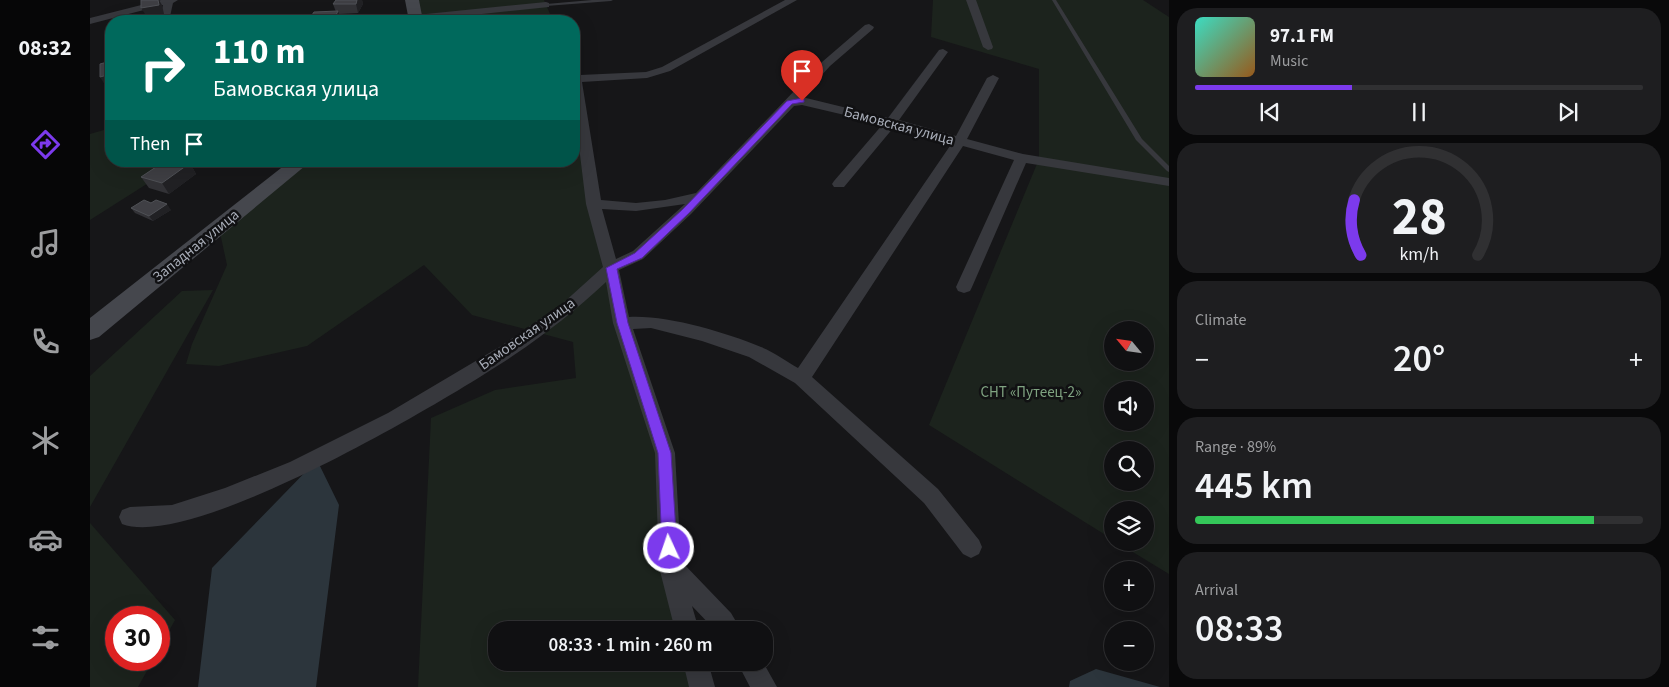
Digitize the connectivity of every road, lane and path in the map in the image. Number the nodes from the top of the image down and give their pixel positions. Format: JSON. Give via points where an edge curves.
{"nodes":[{"id":1,"x":412,"y":0,"type":"edge"},
{"id":2,"x":611,"y":0,"type":"edge"},
{"id":3,"x":792,"y":0,"type":"edge"},
{"id":4,"x":971,"y":0,"type":"edge"},
{"id":5,"x":1054,"y":0,"type":"edge"},
{"id":6,"x":171,"y":1,"type":"edge"},
{"id":7,"x":546,"y":6,"type":"edge"},
{"id":8,"x":114,"y":15,"type":"edge"},
{"id":9,"x":166,"y":15,"type":"edge"},
{"id":10,"x":415,"y":15,"type":"edge"},
{"id":11,"x":462,"y":15,"type":"edge"},
{"id":12,"x":105,"y":17,"type":"edge"},
{"id":13,"x":90,"y":21,"type":"edge"},
{"id":14,"x":869,"y":27,"type":"dead end"},
{"id":15,"x":988,"y":47,"type":"dead end"},
{"id":16,"x":943,"y":52,"type":"dead end"},
{"id":17,"x":580,"y":76,"type":"edge"},
{"id":18,"x":994,"y":78,"type":"dead end"},
{"id":19,"x":790,"y":102,"type":"junction"},
{"id":20,"x":580,"y":112,"type":"edge"},
{"id":21,"x":891,"y":122,"type":"junction"},
{"id":22,"x":959,"y":142,"type":"junction"},
{"id":23,"x":1022,"y":158,"type":"junction"},
{"id":24,"x":295,"y":167,"type":"edge"},
{"id":25,"x":1169,"y":170,"type":"edge"},
{"id":26,"x":1169,"y":182,"type":"edge"},
{"id":27,"x":839,"y":184,"type":"dead end"},
{"id":28,"x":700,"y":196,"type":"junction"},
{"id":29,"x":593,"y":204,"type":"junction"},
{"id":30,"x":611,"y":268,"type":"junction"},
{"id":31,"x":964,"y":286,"type":"dead end"},
{"id":32,"x":622,"y":323,"type":"junction"},
{"id":33,"x":90,"y":331,"type":"edge"},
{"id":34,"x":801,"y":378,"type":"junction"},
{"id":35,"x":130,"y":517,"type":"dead end"},
{"id":36,"x":971,"y":547,"type":"dead end"},
{"id":37,"x":670,"y":567,"type":"junction"},
{"id":38,"x":685,"y":621,"type":"edge"},
{"id":39,"x":723,"y":621,"type":"edge"},
{"id":40,"x":698,"y":671,"type":"edge"},
{"id":41,"x":754,"y":671,"type":"edge"},
{"id":42,"x":702,"y":687,"type":"edge"},
{"id":43,"x":764,"y":687,"type":"edge"}],
"edges":[{"from":1,"to":10,"type":"main road"},
{"from":2,"to":7,"type":"lane"},
{"from":3,"to":17,"type":"street","via":[[666,69],[648,75]]},
{"from":4,"to":15,"type":"street"},
{"from":5,"to":25,"type":"lane","via":[[1139,140]]},
{"from":6,"to":8,"type":"street"},
{"from":6,"to":9,"type":"street"},
{"from":7,"to":11,"type":"street"},
{"from":12,"to":13,"type":"street"},
{"from":14,"to":19,"type":"street","via":[[826,64]]},
{"from":16,"to":21,"type":"street"},
{"from":18,"to":22,"type":"street"},
{"from":19,"to":21,"type":"street","name":"Бамовская улица","via":[[802,101]]},
{"from":19,"to":28,"type":"street","name":"Бамовская улица"},
{"from":20,"to":29,"type":"street"},
{"from":21,"to":22,"type":"street","name":"Бамовская улица"},
{"from":21,"to":27,"type":"street"},
{"from":22,"to":23,"type":"street","name":"Бамовская улица"},
{"from":22,"to":34,"type":"street"},
{"from":23,"to":26,"type":"street","name":"Бамовская улица"},
{"from":23,"to":31,"type":"street"},
{"from":24,"to":33,"type":"main road","name":"Западная улица"},
{"from":28,"to":29,"type":"street","via":[[636,207]]},
{"from":28,"to":30,"type":"street","name":"Бамовская улица","via":[[638,255]]},
{"from":29,"to":30,"type":"street"},
{"from":30,"to":32,"type":"street"},
{"from":30,"to":35,"type":"street","name":"Бамовская улица","via":[[568,308],[507,351],[395,419],[296,468],[228,497],[172,515]]},
{"from":32,"to":34,"type":"street","via":[[651,322],[704,335],[755,352]]},
{"from":32,"to":37,"type":"street","via":[[665,453]]},
{"from":34,"to":36,"type":"street","via":[[931,496]]},
{"from":37,"to":38,"type":"street"},
{"from":37,"to":39,"type":"street"},
{"from":40,"to":42,"type":"street"},
{"from":41,"to":43,"type":"street"}]}
